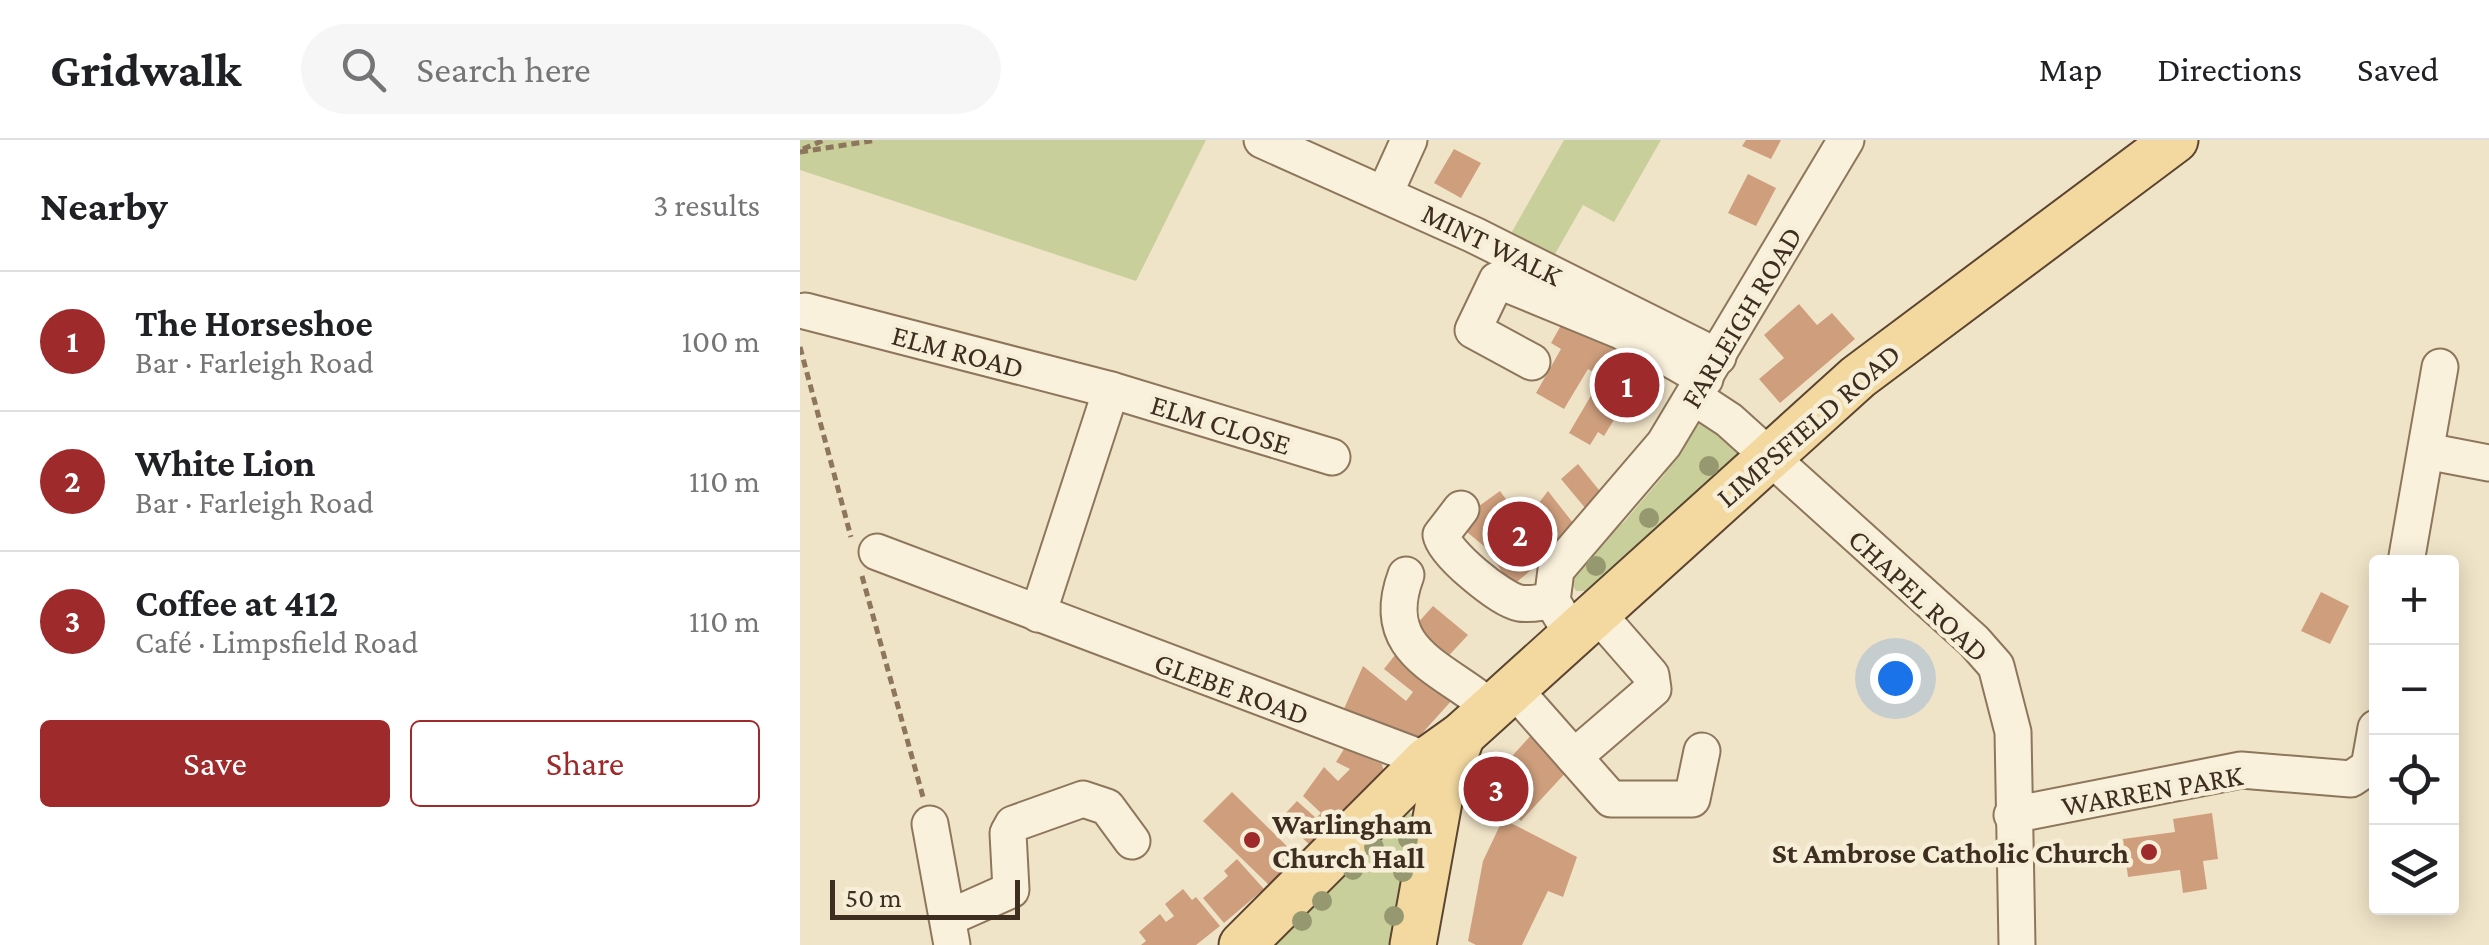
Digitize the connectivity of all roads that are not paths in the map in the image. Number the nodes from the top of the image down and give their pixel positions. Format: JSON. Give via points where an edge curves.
{"nodes":[{"id":1,"x":1262,"y":140,"type":"edge"},
{"id":2,"x":1410,"y":140,"type":"edge"},
{"id":3,"x":1846,"y":140,"type":"edge"},
{"id":4,"x":2175,"y":140,"type":"edge"},
{"id":5,"x":1386,"y":193,"type":"junction"},
{"id":6,"x":805,"y":311,"type":"dead end"},
{"id":7,"x":1532,"y":362,"type":"dead end"},
{"id":8,"x":2440,"y":367,"type":"dead end"},
{"id":9,"x":1706,"y":378,"type":"junction"},
{"id":10,"x":1111,"y":390,"type":"junction"},
{"id":11,"x":2426,"y":450,"type":"junction"},
{"id":12,"x":1766,"y":456,"type":"junction"},
{"id":13,"x":1332,"y":458,"type":"dead end"},
{"id":14,"x":2489,"y":463,"type":"edge"},
{"id":15,"x":1461,"y":509,"type":"dead end"},
{"id":16,"x":864,"y":555,"type":"road end"},
{"id":17,"x":2407,"y":555,"type":"edge"},
{"id":18,"x":1406,"y":575,"type":"dead end"},
{"id":19,"x":1038,"y":614,"type":"junction"},
{"id":20,"x":1573,"y":616,"type":"junction"},
{"id":21,"x":1473,"y":723,"type":"junction"},
{"id":22,"x":2375,"y":735,"type":"edge"},
{"id":23,"x":1702,"y":751,"type":"dead end"},
{"id":24,"x":1574,"y":756,"type":"junction"},
{"id":25,"x":1394,"y":794,"type":"junction"},
{"id":26,"x":2012,"y":815,"type":"junction"},
{"id":27,"x":1436,"y":820,"type":"junction"},
{"id":28,"x":930,"y":824,"type":"road end"},
{"id":29,"x":1132,"y":841,"type":"dead end"},
{"id":30,"x":950,"y":931,"type":"edge"},
{"id":31,"x":1242,"y":945,"type":"edge"},
{"id":32,"x":1413,"y":945,"type":"edge"},
{"id":33,"x":2017,"y":945,"type":"edge"}],
"edges":[{"from":1,"to":5,"type":"street","name":"MINT WALK"},
{"from":2,"to":5,"type":"street"},
{"from":3,"to":9,"type":"street","name":"FARLEIGH ROAD"},
{"from":4,"to":12,"type":"main road","name":"LIMPSFIELD ROAD","via":[[1858,377]]},
{"from":5,"to":9,"type":"street","name":"MINT WALK"},
{"from":6,"to":10,"type":"street","name":"ELM ROAD"},
{"from":7,"to":9,"type":"street","via":[[1473,330],[1498,280],[1621,332]]},
{"from":8,"to":11,"type":"street"},
{"from":9,"to":12,"type":"street","name":"CHAPEL ROAD","via":[[1729,420]]},
{"from":9,"to":20,"type":"street","name":"FARLEIGH ROAD","via":[[1654,459],[1556,570]]},
{"from":10,"to":13,"type":"street","name":"ELM CLOSE"},
{"from":10,"to":19,"type":"street"},
{"from":11,"to":14,"type":"street"},
{"from":11,"to":17,"type":"street"},
{"from":12,"to":20,"type":"main road","name":"LIMPSFIELD ROAD"},
{"from":12,"to":26,"type":"street","name":"CHAPEL ROAD","via":[[1996,666],[2013,732]]},
{"from":15,"to":20,"type":"street","via":[[1444,529],[1444,545],[1510,600]]},
{"from":16,"to":19,"type":"street","name":"GLEBE ROAD"},
{"from":18,"to":21,"type":"street","via":[[1397,600],[1402,635]]},
{"from":19,"to":21,"type":"street","name":"GLEBE ROAD"},
{"from":20,"to":21,"type":"main road","name":"LIMPSFIELD ROAD"},
{"from":20,"to":24,"type":"street","via":[[1651,675],[1653,689]]},
{"from":21,"to":24,"type":"street"},
{"from":21,"to":25,"type":"main road","name":"LIMPSFIELD ROAD"},
{"from":21,"to":27,"type":"main road","name":"LIMPSFIELD ROAD","via":[[1444,781]]},
{"from":22,"to":26,"type":"street","name":"WARREN PARK","via":[[2370,767],[2351,779],[2241,770]]},
{"from":23,"to":24,"type":"street","via":[[1692,799],[1611,799]]},
{"from":25,"to":27,"type":"main road","via":[[1418,800]]},
{"from":25,"to":31,"type":"main road","name":"LIMPSFIELD ROAD"},
{"from":26,"to":33,"type":"street","name":"CHAPEL ROAD"},
{"from":27,"to":32,"type":"main road","name":"LIMPSFIELD ROAD"},
{"from":28,"to":30,"type":"street"},
{"from":29,"to":30,"type":"street","via":[[1107,807],[1083,798],[1013,824],[1011,890]]}]}
